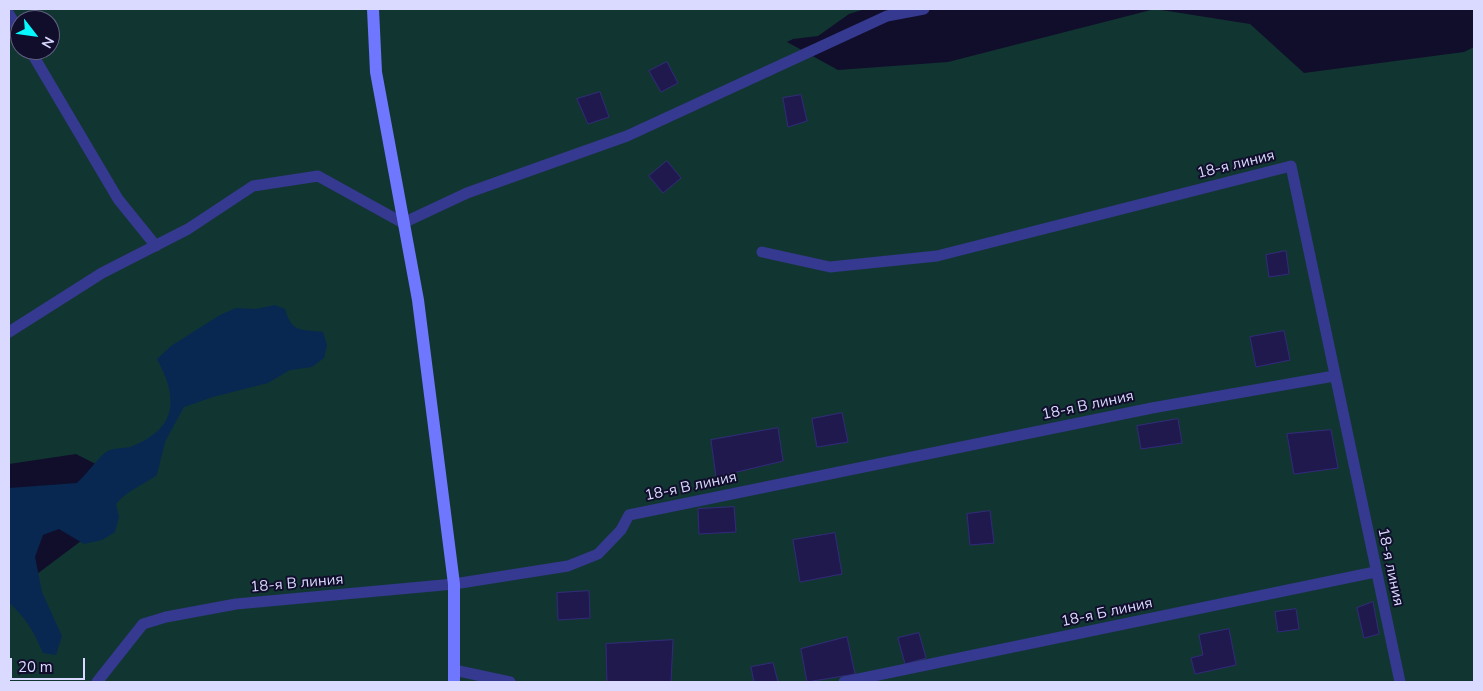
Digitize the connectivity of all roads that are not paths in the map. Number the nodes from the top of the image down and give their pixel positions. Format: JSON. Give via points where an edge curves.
{"nodes":[{"id":1,"x":373,"y":9,"type":"edge"},
{"id":2,"x":924,"y":9,"type":"edge"},
{"id":3,"x":36,"y":60,"type":"edge"},
{"id":4,"x":404,"y":223,"type":"junction"},
{"id":5,"x":156,"y":246,"type":"junction"},
{"id":6,"x":762,"y":252,"type":"dead end"},
{"id":7,"x":9,"y":332,"type":"edge"},
{"id":8,"x":1334,"y":376,"type":"junction"},
{"id":9,"x":1375,"y":572,"type":"junction"},
{"id":10,"x":454,"y":584,"type":"junction"},
{"id":11,"x":454,"y":676,"type":"edge"},
{"id":12,"x":97,"y":682,"type":"edge"},
{"id":13,"x":510,"y":682,"type":"edge"},
{"id":14,"x":844,"y":682,"type":"edge"},
{"id":15,"x":1400,"y":682,"type":"edge"}],
"edges":[{"from":1,"to":4,"type":"street","via":[[376,72]]},
{"from":2,"to":4,"type":"lane","via":[[887,16],[627,136],[467,193]]},
{"from":3,"to":5,"type":"lane","via":[[118,198]]},
{"from":4,"to":5,"type":"lane","via":[[318,176],[253,186]]},
{"from":4,"to":10,"type":"street","via":[[418,300]]},
{"from":5,"to":7,"type":"lane","via":[[102,273]]},
{"from":6,"to":8,"type":"lane","name":"18-я линия","via":[[830,268],[937,256],[1291,166]]},
{"from":8,"to":9,"type":"lane","name":"18-я линия"},
{"from":8,"to":10,"type":"lane","name":"18-я В линия","via":[[1152,408],[629,515],[621,530],[598,554],[568,566]]},
{"from":9,"to":14,"type":"lane","name":"18-я Б линия"},
{"from":9,"to":15,"type":"lane","name":"18-я линия"},
{"from":10,"to":11,"type":"street"},
{"from":10,"to":12,"type":"lane","name":"18-я В линия","via":[[236,604],[166,617],[143,624]]},
{"from":11,"to":13,"type":"lane"}]}
